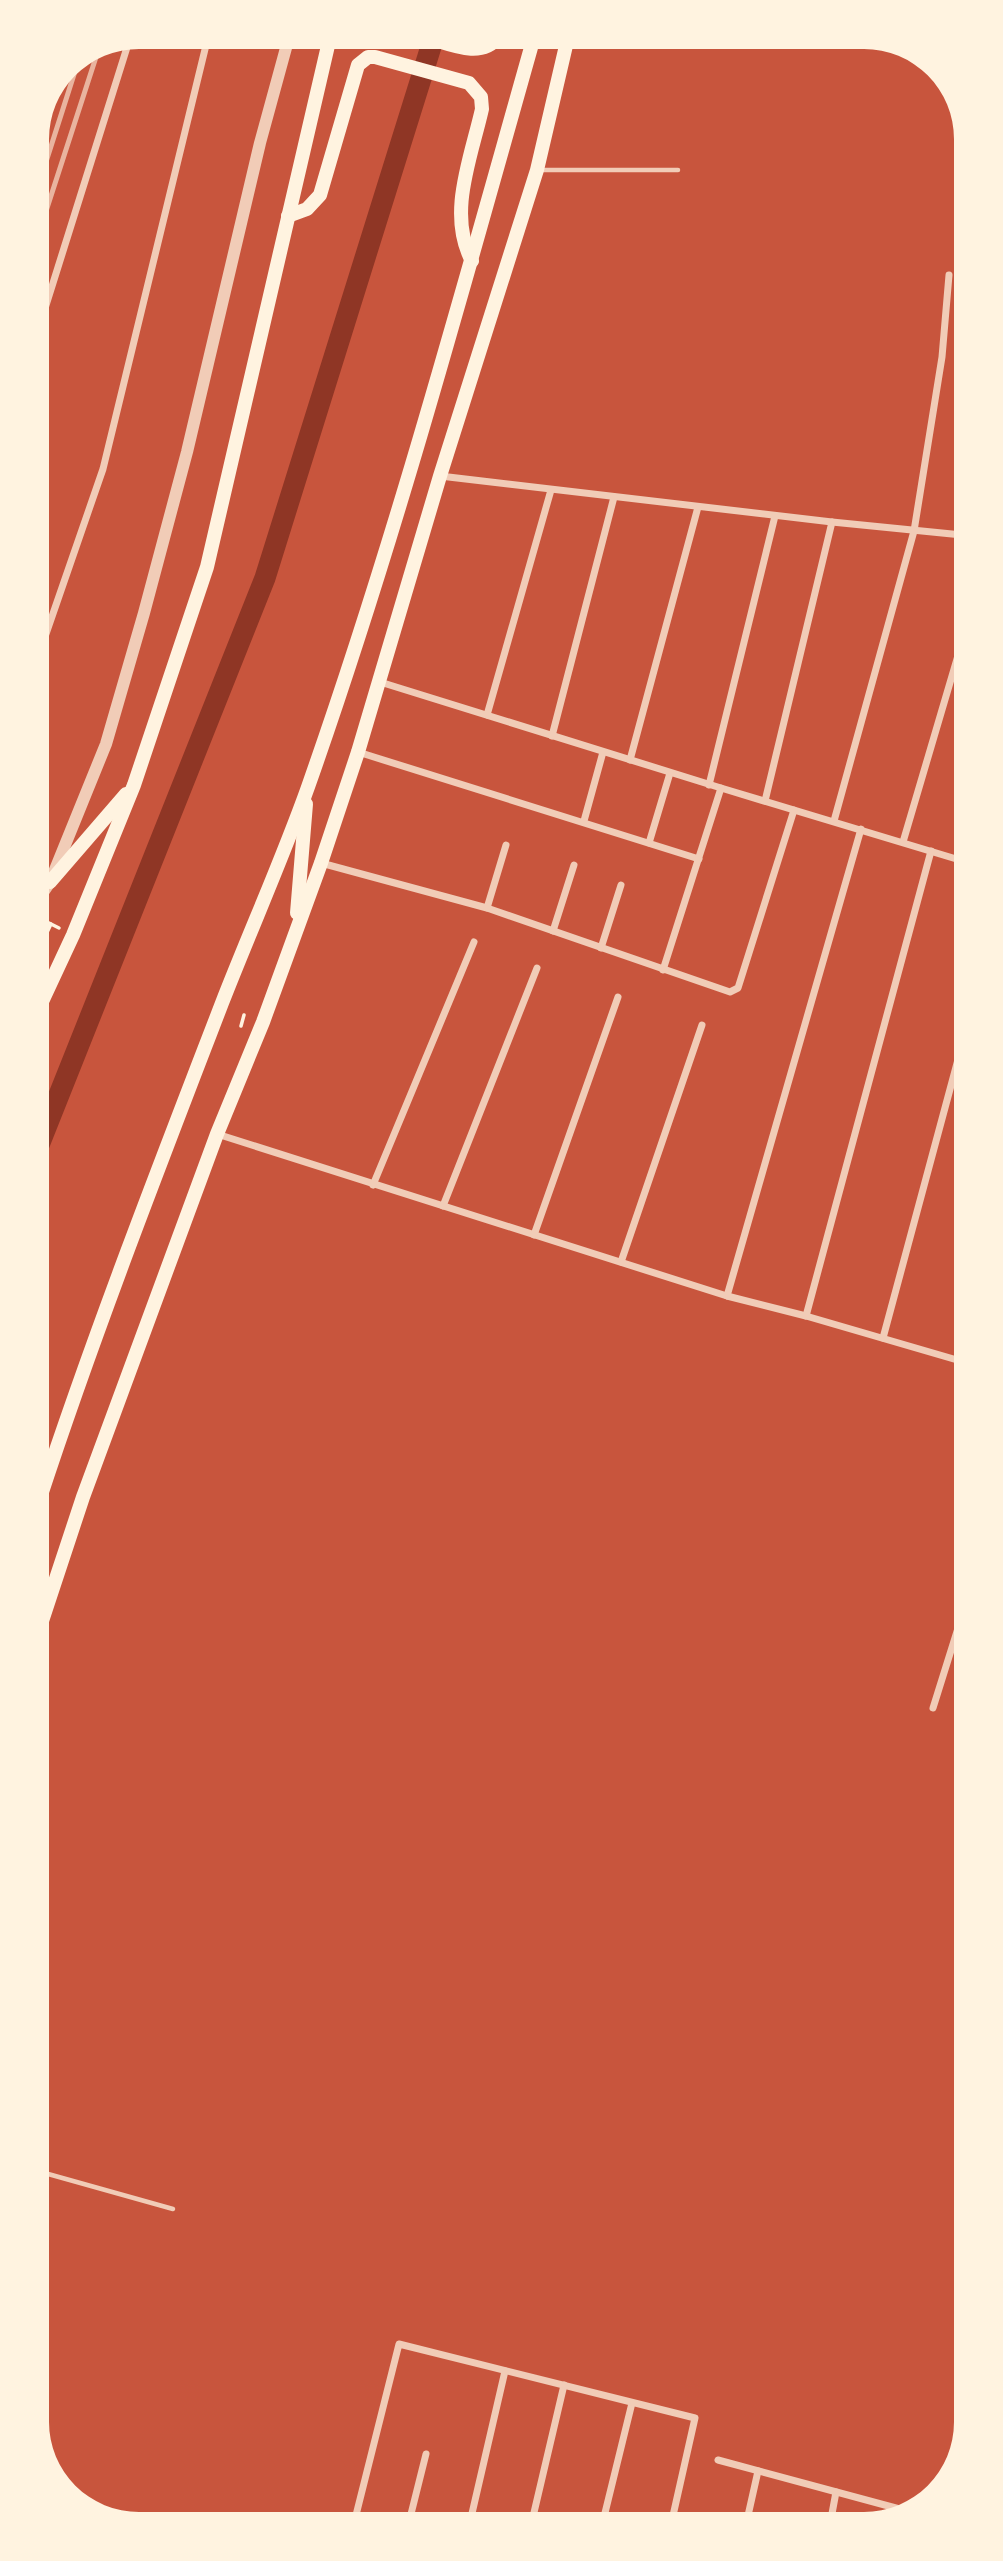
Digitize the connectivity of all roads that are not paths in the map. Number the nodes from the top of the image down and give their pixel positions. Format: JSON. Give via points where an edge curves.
{"nodes":[{"id":1,"x":205,"y":49,"type":"edge"},
{"id":2,"x":286,"y":49,"type":"edge"},
{"id":3,"x":327,"y":49,"type":"edge"},
{"id":4,"x":531,"y":49,"type":"edge"},
{"id":5,"x":565,"y":49,"type":"edge"},
{"id":6,"x":126,"y":51,"type":"edge"},
{"id":7,"x":537,"y":170,"type":"junction"},
{"id":8,"x":678,"y":170,"type":"dead end"},
{"id":9,"x":288,"y":216,"type":"junction"},
{"id":10,"x":472,"y":261,"type":"junction"},
{"id":11,"x":949,"y":275,"type":"dead end"},
{"id":12,"x":49,"y":296,"type":"edge"},
{"id":13,"x":440,"y":475,"type":"junction"},
{"id":14,"x":551,"y":490,"type":"junction"},
{"id":15,"x":614,"y":497,"type":"junction"},
{"id":16,"x":698,"y":507,"type":"junction"},
{"id":17,"x":775,"y":516,"type":"junction"},
{"id":18,"x":832,"y":523,"type":"junction"},
{"id":19,"x":914,"y":531,"type":"junction"},
{"id":20,"x":954,"y":534,"type":"edge"},
{"id":21,"x":49,"y":625,"type":"edge"},
{"id":22,"x":954,"y":669,"type":"edge"},
{"id":23,"x":380,"y":682,"type":"junction"},
{"id":24,"x":487,"y":715,"type":"junction"},
{"id":25,"x":552,"y":736,"type":"junction"},
{"id":26,"x":603,"y":751,"type":"junction"},
{"id":27,"x":358,"y":752,"type":"junction"},
{"id":28,"x":630,"y":760,"type":"junction"},
{"id":29,"x":670,"y":773,"type":"junction"},
{"id":30,"x":134,"y":785,"type":"junction"},
{"id":31,"x":709,"y":785,"type":"junction"},
{"id":32,"x":721,"y":788,"type":"junction"},
{"id":33,"x":307,"y":790,"type":"junction"},
{"id":34,"x":765,"y":802,"type":"junction"},
{"id":35,"x":794,"y":810,"type":"junction"},
{"id":36,"x":584,"y":821,"type":"junction"},
{"id":37,"x":834,"y":821,"type":"junction"},
{"id":38,"x":861,"y":829,"type":"junction"},
{"id":39,"x":903,"y":842,"type":"junction"},
{"id":40,"x":649,"y":843,"type":"junction"},
{"id":41,"x":506,"y":845,"type":"dead end"},
{"id":42,"x":931,"y":851,"type":"junction"},
{"id":43,"x":954,"y":858,"type":"edge"},
{"id":44,"x":699,"y":859,"type":"junction"},
{"id":45,"x":321,"y":863,"type":"junction"},
{"id":46,"x":574,"y":865,"type":"dead end"},
{"id":47,"x":50,"y":882,"type":"joint"},
{"id":48,"x":621,"y":885,"type":"dead end"},
{"id":49,"x":487,"y":908,"type":"junction"},
{"id":50,"x":553,"y":931,"type":"junction"},
{"id":51,"x":296,"y":932,"type":"junction"},
{"id":52,"x":474,"y":942,"type":"dead end"},
{"id":53,"x":601,"y":948,"type":"junction"},
{"id":54,"x":537,"y":968,"type":"dead end"},
{"id":55,"x":663,"y":970,"type":"junction"},
{"id":56,"x":49,"y":987,"type":"edge"},
{"id":57,"x":618,"y":997,"type":"dead end"},
{"id":58,"x":702,"y":1025,"type":"dead end"},
{"id":59,"x":954,"y":1074,"type":"edge"},
{"id":60,"x":217,"y":1134,"type":"junction"},
{"id":61,"x":373,"y":1185,"type":"junction"},
{"id":62,"x":443,"y":1206,"type":"junction"},
{"id":63,"x":534,"y":1235,"type":"junction"},
{"id":64,"x":621,"y":1262,"type":"junction"},
{"id":65,"x":727,"y":1296,"type":"junction"},
{"id":66,"x":806,"y":1316,"type":"junction"},
{"id":67,"x":883,"y":1338,"type":"junction"},
{"id":68,"x":954,"y":1359,"type":"edge"},
{"id":69,"x":49,"y":1471,"type":"edge"},
{"id":70,"x":49,"y":1600,"type":"edge"},
{"id":71,"x":954,"y":1641,"type":"edge"},
{"id":72,"x":933,"y":1708,"type":"dead end"},
{"id":73,"x":49,"y":2174,"type":"edge"},
{"id":74,"x":173,"y":2209,"type":"dead end"},
{"id":75,"x":505,"y":2371,"type":"junction"},
{"id":76,"x":564,"y":2385,"type":"junction"},
{"id":77,"x":632,"y":2403,"type":"junction"},
{"id":78,"x":426,"y":2454,"type":"dead end"},
{"id":79,"x":718,"y":2460,"type":"dead end"},
{"id":80,"x":758,"y":2471,"type":"junction"},
{"id":81,"x":836,"y":2492,"type":"junction"},
{"id":82,"x":893,"y":2507,"type":"edge"},
{"id":83,"x":357,"y":2512,"type":"edge"},
{"id":84,"x":412,"y":2512,"type":"edge"},
{"id":85,"x":472,"y":2512,"type":"edge"},
{"id":86,"x":534,"y":2512,"type":"edge"},
{"id":87,"x":605,"y":2512,"type":"edge"},
{"id":88,"x":674,"y":2512,"type":"edge"},
{"id":89,"x":749,"y":2512,"type":"edge"},
{"id":90,"x":832,"y":2512,"type":"edge"}],
"edges":[{"from":1,"to":21,"type":"street","via":[[103,469]]},
{"from":2,"to":47,"type":"street","via":[[144,613],[106,744]]},
{"from":3,"to":9,"type":"main road"},
{"from":4,"to":10,"type":"main road"},
{"from":5,"to":7,"type":"main road"},
{"from":6,"to":12,"type":"street"},
{"from":7,"to":8,"type":"lane"},
{"from":7,"to":13,"type":"main road"},
{"from":9,"to":10,"type":"main road","via":[[307,209],[320,195],[358,65],[375,57],[469,83],[478,92],[482,103],[460,215]]},
{"from":9,"to":30,"type":"main road","via":[[207,566]]},
{"from":10,"to":33,"type":"main road","via":[[369,605]]},
{"from":11,"to":19,"type":"street","via":[[942,356]]},
{"from":13,"to":14,"type":"street"},
{"from":13,"to":23,"type":"main road"},
{"from":14,"to":15,"type":"street"},
{"from":14,"to":24,"type":"street"},
{"from":15,"to":16,"type":"street"},
{"from":15,"to":25,"type":"street"},
{"from":16,"to":17,"type":"street"},
{"from":16,"to":28,"type":"street"},
{"from":17,"to":18,"type":"street"},
{"from":17,"to":31,"type":"street"},
{"from":18,"to":19,"type":"street"},
{"from":18,"to":34,"type":"street"},
{"from":19,"to":20,"type":"street"},
{"from":19,"to":37,"type":"street"},
{"from":22,"to":39,"type":"street"},
{"from":23,"to":24,"type":"street"},
{"from":23,"to":27,"type":"main road"},
{"from":24,"to":25,"type":"street"},
{"from":25,"to":26,"type":"street"},
{"from":26,"to":28,"type":"street"},
{"from":26,"to":36,"type":"street"},
{"from":27,"to":36,"type":"street"},
{"from":27,"to":45,"type":"main road"},
{"from":28,"to":29,"type":"street"},
{"from":29,"to":31,"type":"street"},
{"from":29,"to":40,"type":"street"},
{"from":30,"to":47,"type":"main road"},
{"from":30,"to":56,"type":"main road"},
{"from":31,"to":32,"type":"street"},
{"from":32,"to":34,"type":"street"},
{"from":32,"to":44,"type":"street"},
{"from":33,"to":51,"type":"main road"},
{"from":33,"to":69,"type":"main road","via":[[222,1003]]},
{"from":34,"to":35,"type":"street"},
{"from":35,"to":37,"type":"street"},
{"from":35,"to":55,"type":"street","via":[[738,988],[730,992]]},
{"from":36,"to":40,"type":"street"},
{"from":37,"to":38,"type":"street"},
{"from":38,"to":39,"type":"street"},
{"from":38,"to":65,"type":"street"},
{"from":39,"to":42,"type":"street"},
{"from":40,"to":44,"type":"street"},
{"from":41,"to":49,"type":"street"},
{"from":42,"to":43,"type":"street"},
{"from":42,"to":66,"type":"street"},
{"from":44,"to":55,"type":"street"},
{"from":45,"to":49,"type":"street"},
{"from":45,"to":51,"type":"main road"},
{"from":46,"to":50,"type":"street"},
{"from":48,"to":53,"type":"street"},
{"from":49,"to":50,"type":"street"},
{"from":50,"to":53,"type":"street"},
{"from":51,"to":60,"type":"main road"},
{"from":52,"to":61,"type":"street"},
{"from":53,"to":55,"type":"street"},
{"from":54,"to":62,"type":"street"},
{"from":57,"to":63,"type":"street"},
{"from":58,"to":64,"type":"street"},
{"from":59,"to":67,"type":"street"},
{"from":60,"to":61,"type":"street"},
{"from":60,"to":70,"type":"main road"},
{"from":61,"to":62,"type":"street"},
{"from":62,"to":63,"type":"street"},
{"from":63,"to":64,"type":"street"},
{"from":64,"to":65,"type":"street"},
{"from":65,"to":66,"type":"street"},
{"from":66,"to":67,"type":"street"},
{"from":67,"to":68,"type":"street"},
{"from":71,"to":72,"type":"street"},
{"from":73,"to":74,"type":"lane"},
{"from":75,"to":76,"type":"street"},
{"from":75,"to":83,"type":"street","via":[[400,2344]]},
{"from":75,"to":85,"type":"street"},
{"from":76,"to":77,"type":"street"},
{"from":76,"to":86,"type":"street"},
{"from":77,"to":87,"type":"street"},
{"from":77,"to":88,"type":"street","via":[[695,2418]]},
{"from":78,"to":84,"type":"street"},
{"from":79,"to":80,"type":"street"},
{"from":80,"to":81,"type":"street"},
{"from":80,"to":89,"type":"street"},
{"from":81,"to":82,"type":"street"},
{"from":81,"to":90,"type":"street"}]}
